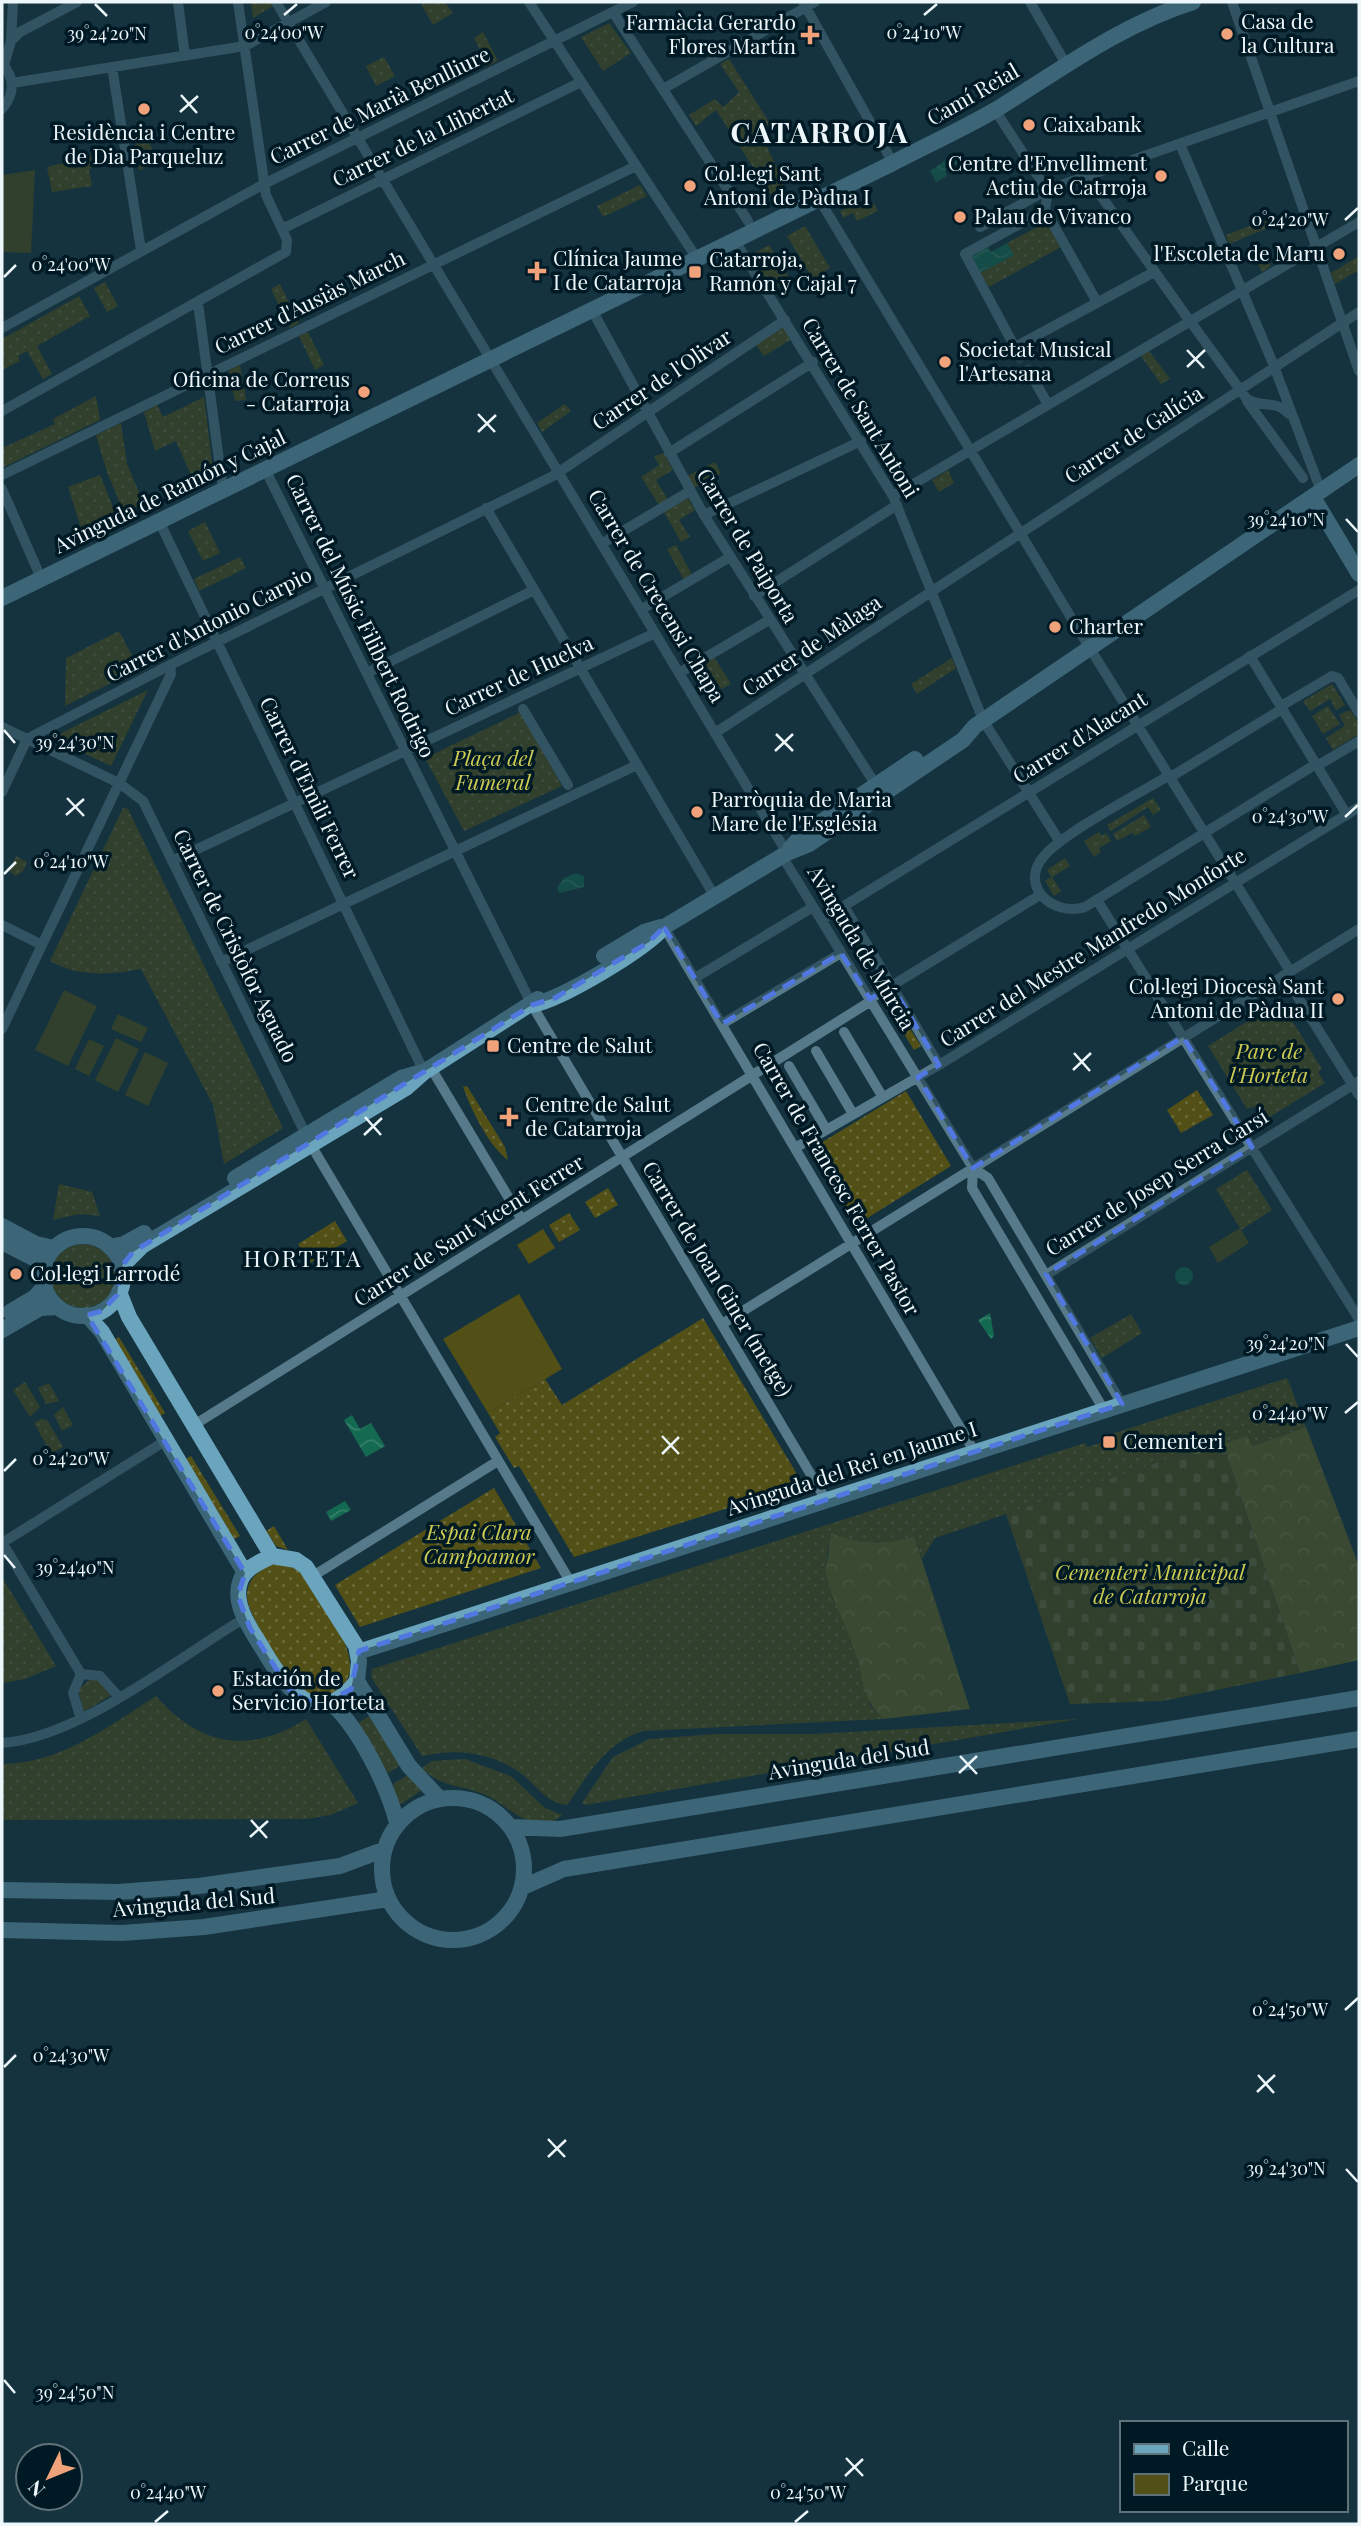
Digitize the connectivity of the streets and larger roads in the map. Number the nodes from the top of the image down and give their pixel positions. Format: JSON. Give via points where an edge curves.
{"nodes":[{"id":1,"x":13,"y":2,"type":"edge"},
{"id":2,"x":77,"y":2,"type":"edge"},
{"id":3,"x":177,"y":2,"type":"edge"},
{"id":4,"x":238,"y":2,"type":"edge"},
{"id":5,"x":276,"y":2,"type":"edge"},
{"id":6,"x":326,"y":2,"type":"edge"},
{"id":7,"x":529,"y":2,"type":"edge"},
{"id":8,"x":633,"y":2,"type":"edge"},
{"id":9,"x":1030,"y":2,"type":"edge"},
{"id":10,"x":1193,"y":2,"type":"edge"},
{"id":11,"x":1232,"y":2,"type":"edge"},
{"id":12,"x":808,"y":4,"type":"edge"},
{"id":13,"x":613,"y":12,"type":"junction"},
{"id":14,"x":13,"y":19,"type":"junction"},
{"id":15,"x":289,"y":23,"type":"junction"},
{"id":16,"x":32,"y":26,"type":"junction"},
{"id":17,"x":554,"y":40,"type":"junction"},
{"id":18,"x":11,"y":41,"type":"junction"},
{"id":19,"x":245,"y":47,"type":"junction"},
{"id":20,"x":185,"y":56,"type":"junction"},
{"id":21,"x":3,"y":64,"type":"edge"},
{"id":22,"x":1066,"y":64,"type":"junction"},
{"id":23,"x":112,"y":67,"type":"junction"},
{"id":24,"x":1359,"y":81,"type":"edge"},
{"id":25,"x":581,"y":82,"type":"junction"},
{"id":26,"x":12,"y":83,"type":"junction"},
{"id":27,"x":663,"y":89,"type":"junction"},
{"id":28,"x":2,"y":109,"type":"edge"},
{"id":29,"x":995,"y":110,"type":"junction"},
{"id":30,"x":1269,"y":113,"type":"junction"},
{"id":31,"x":357,"y":140,"type":"junction"},
{"id":32,"x":1180,"y":144,"type":"junction"},
{"id":33,"x":892,"y":163,"type":"junction"},
{"id":34,"x":636,"y":166,"type":"junction"},
{"id":35,"x":1088,"y":178,"type":"junction"},
{"id":36,"x":381,"y":180,"type":"junction"},
{"id":37,"x":264,"y":184,"type":"junction"},
{"id":38,"x":1047,"y":194,"type":"junction"},
{"id":39,"x":819,"y":199,"type":"junction"},
{"id":40,"x":1045,"y":210,"type":"junction"},
{"id":41,"x":748,"y":221,"type":"dead end"},
{"id":42,"x":1359,"y":222,"type":"edge"},
{"id":43,"x":979,"y":227,"type":"dead end"},
{"id":44,"x":282,"y":229,"type":"junction"},
{"id":45,"x":735,"y":241,"type":"junction"},
{"id":46,"x":1316,"y":247,"type":"junction"},
{"id":47,"x":141,"y":250,"type":"junction"},
{"id":48,"x":698,"y":260,"type":"junction"},
{"id":49,"x":432,"y":265,"type":"junction"},
{"id":50,"x":1154,"y":272,"type":"junction"},
{"id":51,"x":1243,"y":290,"type":"junction"},
{"id":52,"x":1097,"y":302,"type":"junction"},
{"id":53,"x":198,"y":303,"type":"junction"},
{"id":54,"x":592,"y":310,"type":"junction"},
{"id":55,"x":1359,"y":312,"type":"edge"},
{"id":56,"x":1189,"y":319,"type":"junction"},
{"id":57,"x":785,"y":320,"type":"junction"},
{"id":58,"x":1342,"y":323,"type":"junction"},
{"id":59,"x":2,"y":328,"type":"edge"},
{"id":60,"x":490,"y":360,"type":"junction"},
{"id":61,"x":813,"y":362,"type":"junction"},
{"id":62,"x":1274,"y":366,"type":"junction"},
{"id":63,"x":1359,"y":371,"type":"edge"},
{"id":64,"x":209,"y":374,"type":"junction"},
{"id":65,"x":1033,"y":378,"type":"tunnel mouth"},
{"id":66,"x":1239,"y":390,"type":"junction"},
{"id":67,"x":1046,"y":401,"type":"dead end"},
{"id":68,"x":1247,"y":401,"type":"dead end"},
{"id":69,"x":2,"y":411,"type":"edge"},
{"id":70,"x":647,"y":414,"type":"junction"},
{"id":71,"x":1290,"y":415,"type":"junction"},
{"id":72,"x":861,"y":441,"type":"junction"},
{"id":73,"x":970,"y":451,"type":"junction"},
{"id":74,"x":669,"y":453,"type":"junction"},
{"id":75,"x":1359,"y":465,"type":"edge"},
{"id":76,"x":265,"y":469,"type":"junction"},
{"id":77,"x":560,"y":472,"type":"junction"},
{"id":78,"x":2,"y":475,"type":"edge"},
{"id":79,"x":1303,"y":478,"type":"dead end"},
{"id":80,"x":2,"y":489,"type":"edge"},
{"id":81,"x":223,"y":490,"type":"junction"},
{"id":82,"x":690,"y":491,"type":"junction"},
{"id":83,"x":1317,"y":494,"type":"junction"},
{"id":84,"x":895,"y":500,"type":"junction"},
{"id":85,"x":486,"y":508,"type":"junction"},
{"id":86,"x":704,"y":515,"type":"junction"},
{"id":87,"x":159,"y":521,"type":"junction"},
{"id":88,"x":1019,"y":533,"type":"junction"},
{"id":89,"x":603,"y":543,"type":"junction"},
{"id":90,"x":730,"y":557,"type":"junction"},
{"id":91,"x":1359,"y":574,"type":"edge"},
{"id":92,"x":41,"y":578,"type":"junction"},
{"id":93,"x":324,"y":588,"type":"junction"},
{"id":94,"x":534,"y":590,"type":"junction"},
{"id":95,"x":1359,"y":590,"type":"edge"},
{"id":96,"x":930,"y":591,"type":"junction"},
{"id":97,"x":754,"y":596,"type":"junction"},
{"id":98,"x":2,"y":598,"type":"edge"},
{"id":99,"x":642,"y":609,"type":"junction"},
{"id":100,"x":769,"y":620,"type":"junction"},
{"id":101,"x":655,"y":633,"type":"junction"},
{"id":102,"x":217,"y":641,"type":"junction"},
{"id":103,"x":1090,"y":649,"type":"junction"},
{"id":104,"x":1250,"y":656,"type":"junction"},
{"id":105,"x":170,"y":664,"type":"junction"},
{"id":106,"x":580,"y":668,"type":"junction"},
{"id":107,"x":367,"y":673,"type":"junction"},
{"id":108,"x":679,"y":673,"type":"junction"},
{"id":109,"x":804,"y":676,"type":"junction"},
{"id":110,"x":1281,"y":708,"type":"junction"},
{"id":111,"x":523,"y":709,"type":"dead end"},
{"id":112,"x":1359,"y":713,"type":"edge"},
{"id":113,"x":979,"y":723,"type":"junction"},
{"id":114,"x":1137,"y":725,"type":"junction"},
{"id":115,"x":2,"y":727,"type":"edge"},
{"id":116,"x":715,"y":733,"type":"junction"},
{"id":117,"x":27,"y":739,"type":"junction"},
{"id":118,"x":1359,"y":741,"type":"edge"},
{"id":119,"x":405,"y":751,"type":"junction"},
{"id":120,"x":637,"y":765,"type":"junction"},
{"id":121,"x":1316,"y":765,"type":"junction"},
{"id":122,"x":1169,"y":777,"type":"junction"},
{"id":123,"x":119,"y":783,"type":"junction"},
{"id":124,"x":568,"y":785,"type":"dead end"},
{"id":125,"x":879,"y":790,"type":"junction"},
{"id":126,"x":2,"y":792,"type":"edge"},
{"id":127,"x":1029,"y":792,"type":"junction"},
{"id":128,"x":295,"y":803,"type":"junction"},
{"id":129,"x":1359,"y":807,"type":"edge"},
{"id":130,"x":1347,"y":815,"type":"junction"},
{"id":131,"x":1203,"y":833,"type":"junction"},
{"id":132,"x":1060,"y":842,"type":"junction"},
{"id":133,"x":456,"y":852,"type":"junction"},
{"id":134,"x":785,"y":854,"type":"junction"},
{"id":135,"x":172,"y":861,"type":"junction"},
{"id":136,"x":1235,"y":883,"type":"junction"},
{"id":137,"x":1040,"y":895,"type":"junction"},
{"id":138,"x":715,"y":897,"type":"junction"},
{"id":139,"x":1097,"y":900,"type":"junction"},
{"id":140,"x":344,"y":906,"type":"junction"},
{"id":141,"x":813,"y":906,"type":"junction"},
{"id":142,"x":844,"y":906,"type":"junction"},
{"id":143,"x":821,"y":919,"type":"junction"},
{"id":144,"x":2,"y":925,"type":"edge"},
{"id":145,"x":664,"y":927,"type":"junction"},
{"id":146,"x":1359,"y":929,"type":"edge"},
{"id":147,"x":40,"y":944,"type":"junction"},
{"id":148,"x":1128,"y":950,"type":"junction"},
{"id":149,"x":841,"y":953,"type":"junction"},
{"id":150,"x":221,"y":962,"type":"junction"},
{"id":151,"x":1287,"y":973,"type":"junction"},
{"id":152,"x":695,"y":978,"type":"junction"},
{"id":153,"x":892,"y":986,"type":"junction"},
{"id":154,"x":871,"y":1000,"type":"junction"},
{"id":155,"x":532,"y":1005,"type":"junction"},
{"id":156,"x":722,"y":1024,"type":"junction"},
{"id":157,"x":2,"y":1029,"type":"edge"},
{"id":158,"x":844,"y":1032,"type":"dead end"},
{"id":159,"x":1184,"y":1037,"type":"junction"},
{"id":160,"x":816,"y":1051,"type":"dead end"},
{"id":161,"x":939,"y":1065,"type":"junction"},
{"id":162,"x":789,"y":1066,"type":"dead end"},
{"id":163,"x":427,"y":1070,"type":"junction"},
{"id":164,"x":753,"y":1075,"type":"junction"},
{"id":165,"x":918,"y":1077,"type":"junction"},
{"id":166,"x":1356,"y":1083,"type":"edge"},
{"id":167,"x":1359,"y":1095,"type":"edge"},
{"id":168,"x":882,"y":1096,"type":"junction"},
{"id":169,"x":853,"y":1114,"type":"junction"},
{"id":170,"x":826,"y":1129,"type":"junction"},
{"id":171,"x":308,"y":1140,"type":"junction"},
{"id":172,"x":1252,"y":1147,"type":"junction"},
{"id":173,"x":795,"y":1148,"type":"junction"},
{"id":174,"x":623,"y":1158,"type":"junction"},
{"id":175,"x":973,"y":1168,"type":"junction"},
{"id":176,"x":522,"y":1220,"type":"junction"},
{"id":177,"x":2,"y":1227,"type":"edge"},
{"id":178,"x":2,"y":1242,"type":"edge"},
{"id":179,"x":851,"y":1243,"type":"junction"},
{"id":180,"x":110,"y":1247,"type":"junction"},
{"id":181,"x":54,"y":1248,"type":"junction"},
{"id":182,"x":121,"y":1267,"type":"junction"},
{"id":183,"x":44,"y":1268,"type":"junction"},
{"id":184,"x":1046,"y":1275,"type":"junction"},
{"id":185,"x":44,"y":1287,"type":"junction"},
{"id":186,"x":119,"y":1292,"type":"junction"},
{"id":187,"x":400,"y":1297,"type":"junction"},
{"id":188,"x":58,"y":1307,"type":"junction"},
{"id":189,"x":87,"y":1315,"type":"junction"},
{"id":190,"x":2,"y":1317,"type":"edge"},
{"id":191,"x":1359,"y":1319,"type":"edge"},
{"id":192,"x":722,"y":1324,"type":"junction"},
{"id":193,"x":1359,"y":1328,"type":"edge"},
{"id":194,"x":2,"y":1330,"type":"edge"},
{"id":195,"x":1122,"y":1404,"type":"junction"},
{"id":196,"x":1104,"y":1410,"type":"junction"},
{"id":197,"x":194,"y":1425,"type":"junction"},
{"id":198,"x":165,"y":1441,"type":"junction"},
{"id":199,"x":974,"y":1451,"type":"junction"},
{"id":200,"x":498,"y":1461,"type":"junction"},
{"id":201,"x":826,"y":1500,"type":"junction"},
{"id":202,"x":2,"y":1542,"type":"edge"},
{"id":203,"x":272,"y":1556,"type":"junction"},
{"id":204,"x":245,"y":1573,"type":"junction"},
{"id":205,"x":313,"y":1576,"type":"junction"},
{"id":206,"x":571,"y":1583,"type":"junction"},
{"id":207,"x":245,"y":1618,"type":"junction"},
{"id":208,"x":358,"y":1652,"type":"junction"},
{"id":209,"x":81,"y":1674,"type":"junction"},
{"id":210,"x":356,"y":1681,"type":"junction"},
{"id":211,"x":118,"y":1696,"type":"junction"},
{"id":212,"x":1359,"y":1698,"type":"edge"},
{"id":213,"x":329,"y":1701,"type":"junction"},
{"id":214,"x":81,"y":1719,"type":"junction"},
{"id":215,"x":1359,"y":1739,"type":"edge"},
{"id":216,"x":2,"y":1743,"type":"edge"},
{"id":217,"x":439,"y":1798,"type":"junction"},
{"id":218,"x":397,"y":1823,"type":"junction"},
{"id":219,"x":511,"y":1827,"type":"junction"},
{"id":220,"x":383,"y":1850,"type":"junction"},
{"id":221,"x":523,"y":1887,"type":"junction"},
{"id":222,"x":2,"y":1890,"type":"edge"},
{"id":223,"x":388,"y":1899,"type":"junction"},
{"id":224,"x":2,"y":1930,"type":"edge"}],
"edges":[{"from":1,"to":14,"type":"street"},
{"from":2,"to":16,"type":"street"},
{"from":3,"to":20,"type":"street"},
{"from":4,"to":19,"type":"street"},
{"from":5,"to":15,"type":"street","name":"Carrer de Crecensi Chapa"},
{"from":6,"to":15,"type":"street"},
{"from":7,"to":17,"type":"street"},
{"from":8,"to":13,"type":"street","name":"Carrer de Marià Benlliure"},
{"from":9,"to":22,"type":"street"},
{"from":10,"to":22,"type":"street","name":"Camí Reial","via":[[1142,22]]},
{"from":11,"to":30,"type":"street"},
{"from":12,"to":27,"type":"street"},
{"from":12,"to":33,"type":"street"},
{"from":13,"to":17,"type":"street","name":"Carrer de Marià Benlliure"},
{"from":13,"to":27,"type":"street"},
{"from":14,"to":16,"type":"street"},
{"from":14,"to":18,"type":"street"},
{"from":15,"to":19,"type":"street"},
{"from":15,"to":31,"type":"street","name":"Carrer de Crecensi Chapa"},
{"from":16,"to":18,"type":"street"},
{"from":17,"to":25,"type":"street"},
{"from":17,"to":31,"type":"street","name":"Carrer de Marià Benlliure"},
{"from":18,"to":21,"type":"street"},
{"from":19,"to":20,"type":"street"},
{"from":19,"to":37,"type":"street"},
{"from":20,"to":23,"type":"street"},
{"from":21,"to":26,"type":"street"},
{"from":22,"to":29,"type":"street","name":"Camí Reial"},
{"from":23,"to":26,"type":"street"},
{"from":23,"to":47,"type":"street"},
{"from":24,"to":30,"type":"street"},
{"from":25,"to":34,"type":"street"},
{"from":25,"to":36,"type":"street","name":"Carrer de la Llibertat"},
{"from":26,"to":28,"type":"street"},
{"from":27,"to":41,"type":"street"},
{"from":29,"to":33,"type":"street","name":"Camí Reial"},
{"from":29,"to":38,"type":"street"},
{"from":30,"to":32,"type":"street"},
{"from":30,"to":46,"type":"street"},
{"from":31,"to":36,"type":"street","name":"Carrer de Crecensi Chapa"},
{"from":31,"to":37,"type":"street","name":"Carrer de Marià Benlliure"},
{"from":32,"to":35,"type":"street"},
{"from":32,"to":51,"type":"street"},
{"from":33,"to":39,"type":"street","name":"Camí Reial"},
{"from":34,"to":48,"type":"street"},
{"from":34,"to":49,"type":"street","name":"Carrer d'Ausiàs March"},
{"from":35,"to":38,"type":"street"},
{"from":35,"to":50,"type":"street"},
{"from":36,"to":44,"type":"street","name":"Carrer de la Llibertat"},
{"from":36,"to":49,"type":"street","name":"Carrer de Crecensi Chapa"},
{"from":37,"to":44,"type":"street"},
{"from":37,"to":47,"type":"street","name":"Carrer de Marià Benlliure"},
{"from":38,"to":40,"type":"street"},
{"from":38,"to":43,"type":"street"},
{"from":39,"to":45,"type":"street","name":"Camí Reial"},
{"from":39,"to":73,"type":"street"},
{"from":40,"to":52,"type":"street"},
{"from":40,"to":52,"type":"street","via":[[965,254],[1017,350]]},
{"from":42,"to":46,"type":"street"},
{"from":44,"to":53,"type":"street","via":[[288,249],[283,255]]},
{"from":45,"to":48,"type":"street","name":"Avinguda de Ramón y Cajal"},
{"from":45,"to":57,"type":"street","name":"Carrer de Sant Antoni"},
{"from":46,"to":51,"type":"street"},
{"from":46,"to":58,"type":"street"},
{"from":47,"to":59,"type":"street","name":"Carrer de Marià Benlliure"},
{"from":48,"to":54,"type":"street","name":"Avinguda de Ramón y Cajal"},
{"from":49,"to":60,"type":"street","name":"Carrer de Crecensi Chapa"},
{"from":49,"to":64,"type":"street","name":"Carrer d'Ausiàs March"},
{"from":50,"to":52,"type":"street"},
{"from":50,"to":56,"type":"street"},
{"from":51,"to":56,"type":"street"},
{"from":51,"to":62,"type":"street"},
{"from":53,"to":64,"type":"street"},
{"from":53,"to":69,"type":"street"},
{"from":54,"to":60,"type":"street","name":"Avinguda de Ramón y Cajal"},
{"from":54,"to":70,"type":"street","name":"Carrer de Paiporta"},
{"from":55,"to":58,"type":"street","name":"Carrer de Galícia"},
{"from":56,"to":66,"type":"street"},
{"from":56,"to":73,"type":"street"},
{"from":57,"to":61,"type":"street","name":"Carrer de Sant Antoni"},
{"from":57,"to":70,"type":"street","name":"Carrer de l'Olivar"},
{"from":58,"to":62,"type":"street","name":"Carrer de Galícia"},
{"from":58,"to":63,"type":"street"},
{"from":60,"to":76,"type":"street","name":"Avinguda de Ramón y Cajal"},
{"from":60,"to":77,"type":"street","name":"Carrer de Crecensi Chapa"},
{"from":61,"to":72,"type":"street","name":"Carrer de Sant Antoni"},
{"from":61,"to":74,"type":"street"},
{"from":62,"to":66,"type":"street","name":"Carrer de Galícia"},
{"from":62,"to":71,"type":"street"},
{"from":64,"to":78,"type":"street","name":"Carrer d'Ausiàs March"},
{"from":64,"to":81,"type":"street"},
{"from":65,"to":67,"type":"street"},
{"from":66,"to":71,"type":"street","via":[[1250,401],[1276,404]]},
{"from":66,"to":88,"type":"street","name":"Carrer de Galícia"},
{"from":68,"to":79,"type":"street"},
{"from":70,"to":74,"type":"street","name":"Carrer de Paiporta"},
{"from":70,"to":77,"type":"street","name":"Carrer de l'Olivar"},
{"from":71,"to":83,"type":"street"},
{"from":72,"to":84,"type":"street","name":"Carrer de Sant Antoni"},
{"from":72,"to":86,"type":"street"},
{"from":73,"to":84,"type":"street"},
{"from":73,"to":88,"type":"street"},
{"from":74,"to":82,"type":"street","name":"Carrer de Paiporta"},
{"from":75,"to":83,"type":"street"},
{"from":76,"to":81,"type":"street","name":"Avinguda de Ramón y Cajal"},
{"from":76,"to":93,"type":"street","name":"Carrer del Músic Filibert Rodrigo"},
{"from":77,"to":85,"type":"street","name":"Carrer d'Antonio Carpio"},
{"from":77,"to":89,"type":"street","name":"Carrer de Crecensi Chapa"},
{"from":80,"to":92,"type":"street"},
{"from":81,"to":87,"type":"street","name":"Avinguda de Ramón y Cajal"},
{"from":82,"to":86,"type":"street","name":"Carrer de Paiporta"},
{"from":82,"to":89,"type":"street"},
{"from":83,"to":91,"type":"street"},
{"from":83,"to":103,"type":"street"},
{"from":84,"to":96,"type":"street","name":"Carrer de Sant Antoni"},
{"from":84,"to":97,"type":"street"},
{"from":85,"to":93,"type":"street","name":"Carrer d'Antonio Carpio"},
{"from":85,"to":94,"type":"street"},
{"from":86,"to":90,"type":"street","name":"Carrer de Paiporta"},
{"from":87,"to":92,"type":"street","name":"Avinguda de Ramón y Cajal"},
{"from":87,"to":102,"type":"street","name":"Carrer d'Emili Ferrer"},
{"from":88,"to":96,"type":"street","name":"Carrer de Galícia"},
{"from":88,"to":103,"type":"street"},
{"from":89,"to":99,"type":"street","name":"Carrer de Crecensi Chapa"},
{"from":90,"to":97,"type":"street","name":"Carrer de Paiporta"},
{"from":90,"to":99,"type":"street"},
{"from":92,"to":98,"type":"street","name":"Avinguda de Ramón y Cajal"},
{"from":93,"to":102,"type":"street","name":"Carrer d'Antonio Carpio"},
{"from":93,"to":107,"type":"street","name":"Carrer del Músic Filibert Rodrigo"},
{"from":94,"to":106,"type":"street"},
{"from":94,"to":107,"type":"street"},
{"from":95,"to":104,"type":"street","name":"Carrer d'Alacant"},
{"from":96,"to":109,"type":"street","name":"Carrer de Màlaga"},
{"from":96,"to":113,"type":"street","name":"Carrer de Sant Antoni"},
{"from":97,"to":100,"type":"street","name":"Carrer de Paiporta"},
{"from":99,"to":101,"type":"street","name":"Carrer de Crecensi Chapa"},
{"from":100,"to":108,"type":"street"},
{"from":100,"to":109,"type":"street","name":"Carrer de Paiporta"},
{"from":101,"to":106,"type":"street","name":"Carrer de Huelva"},
{"from":101,"to":108,"type":"street","name":"Carrer de Crecensi Chapa"},
{"from":102,"to":105,"type":"street","name":"Carrer d'Antonio Carpio"},
{"from":102,"to":128,"type":"street","name":"Carrer d'Emili Ferrer"},
{"from":103,"to":113,"type":"street"},
{"from":103,"to":114,"type":"street"},
{"from":104,"to":110,"type":"street"},
{"from":104,"to":114,"type":"street","name":"Carrer d'Alacant"},
{"from":105,"to":117,"type":"street","name":"Carrer d'Antonio Carpio"},
{"from":105,"to":123,"type":"street","via":[[171,674]]},
{"from":106,"to":119,"type":"street","name":"Carrer de Huelva"},
{"from":106,"to":120,"type":"street"},
{"from":107,"to":119,"type":"street","name":"Carrer del Músic Filibert Rodrigo"},
{"from":108,"to":116,"type":"street","name":"Carrer de Crecensi Chapa"},
{"from":109,"to":116,"type":"street","name":"Carrer de Màlaga"},
{"from":109,"to":125,"type":"street","name":"Carrer de Paiporta"},
{"from":110,"to":112,"type":"street","via":[[1332,676],[1338,678]]},
{"from":110,"to":121,"type":"street"},
{"from":110,"to":122,"type":"street"},
{"from":111,"to":124,"type":"street"},
{"from":113,"to":125,"type":"street","via":[[956,732]]},
{"from":113,"to":127,"type":"street","name":"Carrer de Sant Antoni"},
{"from":114,"to":122,"type":"street"},
{"from":114,"to":127,"type":"street","name":"Carrer d'Alacant"},
{"from":115,"to":117,"type":"street","name":"Carrer de Cristòfor Aguado"},
{"from":116,"to":134,"type":"street","name":"Carrer de Crecensi Chapa"},
{"from":117,"to":123,"type":"street","name":"Carrer de Cristòfor Aguado"},
{"from":117,"to":126,"type":"street"},
{"from":118,"to":121,"type":"street"},
{"from":119,"to":128,"type":"street","name":"Carrer de Huelva"},
{"from":119,"to":133,"type":"street","name":"Carrer del Músic Filibert Rodrigo"},
{"from":120,"to":133,"type":"street"},
{"from":120,"to":138,"type":"street"},
{"from":121,"to":130,"type":"street"},
{"from":121,"to":131,"type":"street"},
{"from":122,"to":131,"type":"street"},
{"from":122,"to":132,"type":"street"},
{"from":123,"to":135,"type":"street","name":"Carrer de Cristòfor Aguado","via":[[143,802]]},
{"from":123,"to":147,"type":"street"},
{"from":125,"to":134,"type":"street","via":[[802,835]]},
{"from":127,"to":132,"type":"street","name":"Carrer de Sant Antoni"},
{"from":127,"to":142,"type":"street","name":"Carrer d'Alacant"},
{"from":128,"to":135,"type":"street","name":"Carrer de Huelva"},
{"from":128,"to":140,"type":"street","name":"Carrer d'Emili Ferrer"},
{"from":129,"to":130,"type":"street","name":"Carrer del Mestre Manfredo Monforte"},
{"from":130,"to":136,"type":"street","name":"Carrer del Mestre Manfredo Monforte"},
{"from":131,"to":136,"type":"street"},
{"from":131,"to":139,"type":"street"},
{"from":132,"to":137,"type":"street","via":[[1036,869]]},
{"from":133,"to":140,"type":"street"},
{"from":133,"to":155,"type":"street","name":"Carrer del Músic Filibert Rodrigo"},
{"from":134,"to":138,"type":"street"},
{"from":134,"to":141,"type":"street","name":"Avinguda de Múrcia"},
{"from":135,"to":150,"type":"street","name":"Carrer de Cristòfor Aguado"},
{"from":136,"to":148,"type":"street","name":"Carrer del Mestre Manfredo Monforte"},
{"from":136,"to":151,"type":"street"},
{"from":137,"to":139,"type":"street","via":[[1063,910]]},
{"from":137,"to":153,"type":"street","name":"Carrer de Sant Vicent Ferrer"},
{"from":138,"to":145,"type":"street"},
{"from":139,"to":148,"type":"street"},
{"from":140,"to":150,"type":"street"},
{"from":140,"to":163,"type":"street","name":"Carrer d'Emili Ferrer"},
{"from":141,"to":143,"type":"street","name":"Avinguda de Múrcia"},
{"from":141,"to":152,"type":"street"},
{"from":142,"to":143,"type":"street","name":"Carrer d'Alacant"},
{"from":142,"to":153,"type":"street","name":"Avinguda de Múrcia"},
{"from":143,"to":149,"type":"street","name":"Avinguda de Múrcia"},
{"from":144,"to":147,"type":"street"},
{"from":145,"to":152,"type":"street","name":"Carrer de Francesc Ferrer Pastor"},
{"from":145,"to":155,"type":"street","via":[[644,932],[551,988]]},
{"from":146,"to":151,"type":"street"},
{"from":147,"to":157,"type":"street"},
{"from":148,"to":159,"type":"street"},
{"from":148,"to":161,"type":"street","name":"Carrer del Mestre Manfredo Monforte"},
{"from":149,"to":154,"type":"street","name":"Avinguda de Múrcia"},
{"from":149,"to":156,"type":"street"},
{"from":150,"to":171,"type":"street","name":"Carrer de Cristòfor Aguado"},
{"from":151,"to":159,"type":"street"},
{"from":151,"to":166,"type":"street"},
{"from":152,"to":156,"type":"street","name":"Carrer de Francesc Ferrer Pastor"},
{"from":153,"to":154,"type":"street","name":"Carrer de Sant Vicent Ferrer"},
{"from":153,"to":161,"type":"street","name":"Avinguda de Múrcia"},
{"from":154,"to":164,"type":"street","name":"Carrer de Sant Vicent Ferrer"},
{"from":154,"to":165,"type":"street","name":"Avinguda de Múrcia"},
{"from":155,"to":163,"type":"street"},
{"from":155,"to":174,"type":"street","name":"Carrer de Joan Giner (metge)"},
{"from":156,"to":164,"type":"street","name":"Carrer de Francesc Ferrer Pastor"},
{"from":158,"to":168,"type":"street"},
{"from":159,"to":172,"type":"street"},
{"from":159,"to":175,"type":"street"},
{"from":160,"to":169,"type":"street"},
{"from":161,"to":165,"type":"street","name":"Carrer del Mestre Manfredo Monforte"},
{"from":162,"to":170,"type":"street"},
{"from":163,"to":171,"type":"street","via":[[406,1088]]},
{"from":163,"to":176,"type":"street","name":"Carrer d'Emili Ferrer"},
{"from":164,"to":173,"type":"street","name":"Carrer de Francesc Ferrer Pastor"},
{"from":164,"to":174,"type":"street","name":"Carrer de Sant Vicent Ferrer"},
{"from":165,"to":168,"type":"street","name":"Carrer del Mestre Manfredo Monforte"},
{"from":165,"to":175,"type":"street","name":"Avinguda de Múrcia"},
{"from":166,"to":167,"type":"street"},
{"from":166,"to":172,"type":"street","name":"Carrer de Josep Serra Carsí"},
{"from":168,"to":169,"type":"street","name":"Carrer del Mestre Manfredo Monforte"},
{"from":169,"to":170,"type":"street","name":"Carrer del Mestre Manfredo Monforte"},
{"from":170,"to":173,"type":"street","name":"Carrer del Mestre Manfredo Monforte"},
{"from":171,"to":180,"type":"street","via":[[137,1238]]},
{"from":171,"to":182,"type":"street","via":[[142,1246]]},
{"from":171,"to":187,"type":"street","name":"Carrer de Cristòfor Aguado"},
{"from":172,"to":184,"type":"street","name":"Carrer de Josep Serra Carsí"},
{"from":172,"to":191,"type":"street"},
{"from":173,"to":179,"type":"street","name":"Carrer de Francesc Ferrer Pastor"},
{"from":174,"to":176,"type":"street","name":"Carrer de Sant Vicent Ferrer"},
{"from":174,"to":192,"type":"street","name":"Carrer de Joan Giner (metge)"},
{"from":175,"to":179,"type":"street"},
{"from":175,"to":184,"type":"street","name":"Avinguda de Múrcia","via":[[988,1178]]},
{"from":175,"to":196,"type":"street","name":"Avinguda de Múrcia","via":[[972,1188]]},
{"from":176,"to":187,"type":"street","name":"Carrer de Sant Vicent Ferrer"},
{"from":177,"to":181,"type":"street"},
{"from":178,"to":183,"type":"street"},
{"from":179,"to":192,"type":"street"},
{"from":179,"to":199,"type":"street","name":"Carrer de Francesc Ferrer Pastor"},
{"from":180,"to":181,"type":"street","via":[[82,1236]]},
{"from":180,"to":182,"type":"street"},
{"from":181,"to":183,"type":"street"},
{"from":182,"to":186,"type":"street"},
{"from":183,"to":185,"type":"street"},
{"from":184,"to":195,"type":"street","name":"Avinguda de Múrcia"},
{"from":185,"to":188,"type":"street"},
{"from":185,"to":190,"type":"street"},
{"from":186,"to":189,"type":"street","via":[[102,1311]]},
{"from":186,"to":197,"type":"street","via":[[129,1317]]},
{"from":187,"to":197,"type":"street","name":"Carrer de Sant Vicent Ferrer"},
{"from":187,"to":200,"type":"street","name":"Carrer de Cristòfor Aguado"},
{"from":188,"to":189,"type":"street"},
{"from":188,"to":194,"type":"street","via":[[40,1308]]},
{"from":189,"to":198,"type":"street","via":[[102,1332]]},
{"from":192,"to":201,"type":"street","name":"Carrer de Joan Giner (metge)"},
{"from":193,"to":195,"type":"street","name":"Avinguda del Rei en Jaume I"},
{"from":195,"to":196,"type":"street","name":"Avinguda del Rei en Jaume I"},
{"from":196,"to":199,"type":"street","name":"Avinguda del Rei en Jaume I"},
{"from":197,"to":203,"type":"street"},
{"from":198,"to":202,"type":"street"},
{"from":198,"to":204,"type":"street"},
{"from":199,"to":201,"type":"street","name":"Avinguda del Rei en Jaume I"},
{"from":200,"to":205,"type":"street"},
{"from":200,"to":206,"type":"street","name":"Carrer de Cristòfor Aguado"},
{"from":201,"to":206,"type":"street","name":"Avinguda del Rei en Jaume I"},
{"from":202,"to":209,"type":"street"},
{"from":203,"to":204,"type":"street"},
{"from":203,"to":205,"type":"street","via":[[296,1560]]},
{"from":204,"to":207,"type":"street","via":[[239,1583]]},
{"from":205,"to":208,"type":"street"},
{"from":206,"to":208,"type":"street","name":"Avinguda del Rei en Jaume I"},
{"from":207,"to":211,"type":"street"},
{"from":207,"to":213,"type":"street","via":[[291,1692],[311,1702]]},
{"from":208,"to":210,"type":"street"},
{"from":209,"to":211,"type":"street","via":[[100,1676]]},
{"from":209,"to":214,"type":"street","via":[[73,1693]]},
{"from":210,"to":213,"type":"street","via":[[343,1695]]},
{"from":210,"to":217,"type":"street","via":[[409,1766]]},
{"from":211,"to":214,"type":"street"},
{"from":212,"to":219,"type":"street","name":"Avinguda del Sud","via":[[560,1829]]},
{"from":213,"to":218,"type":"street","via":[[383,1780]]},
{"from":214,"to":216,"type":"street","via":[[51,1734]]},
{"from":215,"to":221,"type":"street","via":[[564,1869]]},
{"from":217,"to":218,"type":"street","via":[[416,1807]]},
{"from":217,"to":219,"type":"street","via":[[479,1802]]},
{"from":218,"to":220,"type":"street"},
{"from":219,"to":221,"type":"street","via":[[523,1856]]},
{"from":220,"to":222,"type":"street","name":"Avinguda del Sud","via":[[340,1866],[199,1886],[118,1892]]},
{"from":220,"to":223,"type":"street","via":[[381,1875]]},
{"from":221,"to":223,"type":"street","via":[[513,1909],[496,1926],[474,1937],[450,1941],[414,1928]]},
{"from":223,"to":224,"type":"street","name":"Avinguda del Sud","via":[[204,1927],[122,1933]]}]}
